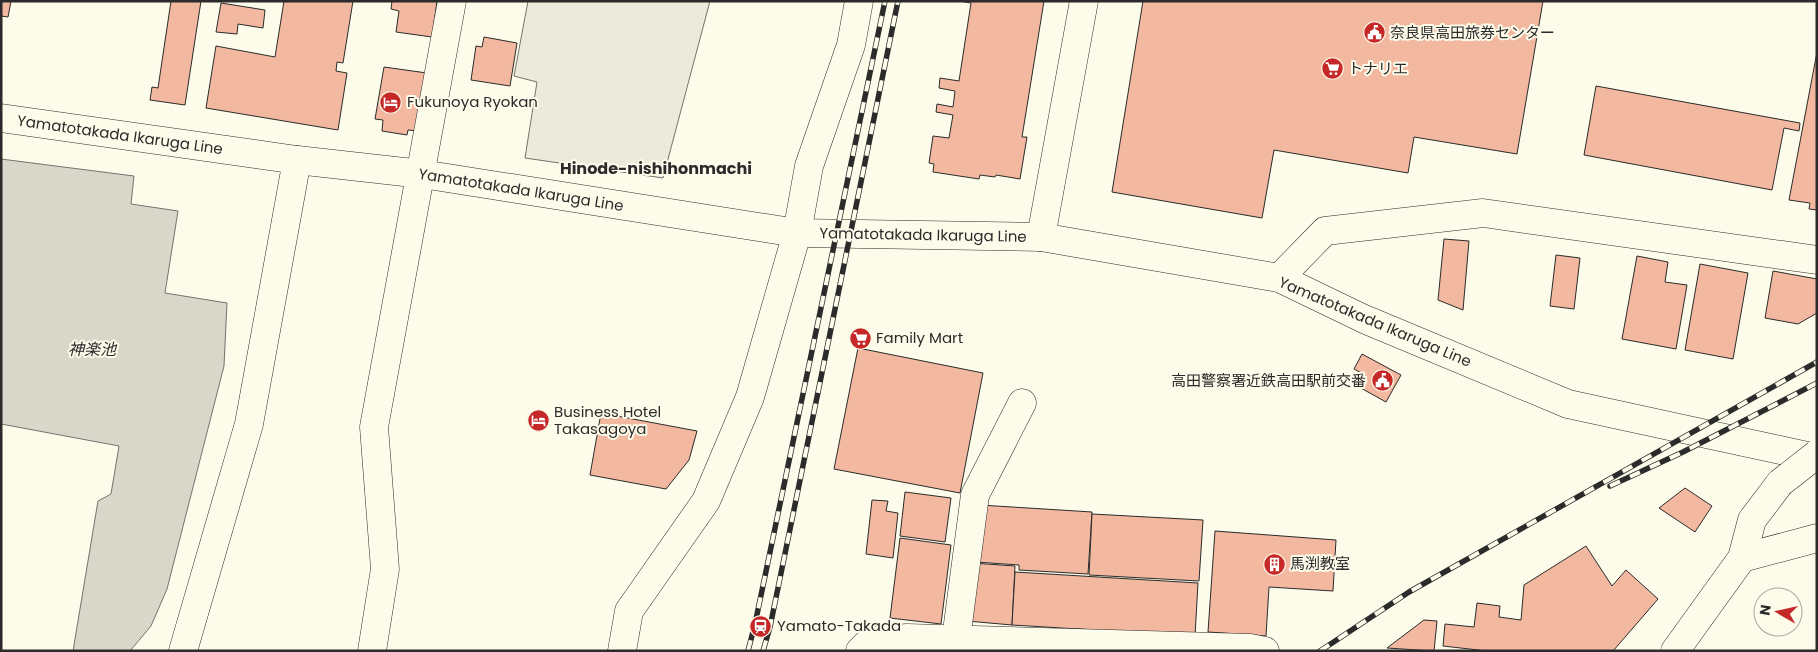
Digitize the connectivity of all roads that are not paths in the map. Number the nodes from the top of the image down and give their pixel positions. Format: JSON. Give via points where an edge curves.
{"nodes":[{"id":1,"x":452,"y":1,"type":"edge"},
{"id":2,"x":858,"y":1,"type":"edge"},
{"id":3,"x":1084,"y":1,"type":"edge"},
{"id":4,"x":1,"y":118,"type":"edge"},
{"id":5,"x":297,"y":160,"type":"junction"},
{"id":6,"x":422,"y":174,"type":"junction"},
{"id":7,"x":797,"y":233,"type":"junction"},
{"id":8,"x":1042,"y":236,"type":"junction"},
{"id":9,"x":1817,"y":260,"type":"edge"},
{"id":10,"x":1279,"y":278,"type":"junction"},
{"id":11,"x":1022,"y":403,"type":"dead end"},
{"id":12,"x":1817,"y":454,"type":"edge"},
{"id":13,"x":1817,"y":458,"type":"edge"},
{"id":14,"x":1817,"y":538,"type":"edge"},
{"id":15,"x":1742,"y":558,"type":"junction"},
{"id":16,"x":956,"y":639,"type":"junction"},
{"id":17,"x":183,"y":651,"type":"edge"},
{"id":18,"x":372,"y":651,"type":"edge"},
{"id":19,"x":622,"y":651,"type":"edge"},
{"id":20,"x":860,"y":651,"type":"edge"},
{"id":21,"x":1265,"y":651,"type":"edge"},
{"id":22,"x":1675,"y":651,"type":"edge"}],
"edges":[{"from":1,"to":6,"type":"street"},
{"from":2,"to":7,"type":"street","via":[[851,45],[809,166]]},
{"from":3,"to":8,"type":"street"},
{"from":4,"to":5,"type":"street","name":"Yamatotakada Ikaruga Line"},
{"from":5,"to":6,"type":"street","name":"Yamatotakada Ikaruga Line"},
{"from":5,"to":17,"type":"street","via":[[249,424]]},
{"from":6,"to":7,"type":"street","name":"Yamatotakada Ikaruga Line"},
{"from":6,"to":18,"type":"street","via":[[374,427],[385,569]]},
{"from":7,"to":8,"type":"street","name":"Yamatotakada Ikaruga Line"},
{"from":7,"to":19,"type":"street","via":[[750,397],[714,484],[706,501],[629,611]]},
{"from":8,"to":10,"type":"street","name":"Yamatotakada Ikaruga Line"},
{"from":9,"to":10,"type":"street","via":[[1483,213],[1325,232]]},
{"from":10,"to":13,"type":"street","name":"Yamatotakada Ikaruga Line","via":[[1364,319],[1568,404]]},
{"from":11,"to":16,"type":"street","via":[[975,495]]},
{"from":12,"to":15,"type":"street","bridge":true,"via":[[1780,483],[1752,520]]},
{"from":14,"to":15,"type":"street"},
{"from":15,"to":22,"type":"street"},
{"from":16,"to":20,"type":"street","via":[[870,640]]},
{"from":16,"to":21,"type":"street"}]}
